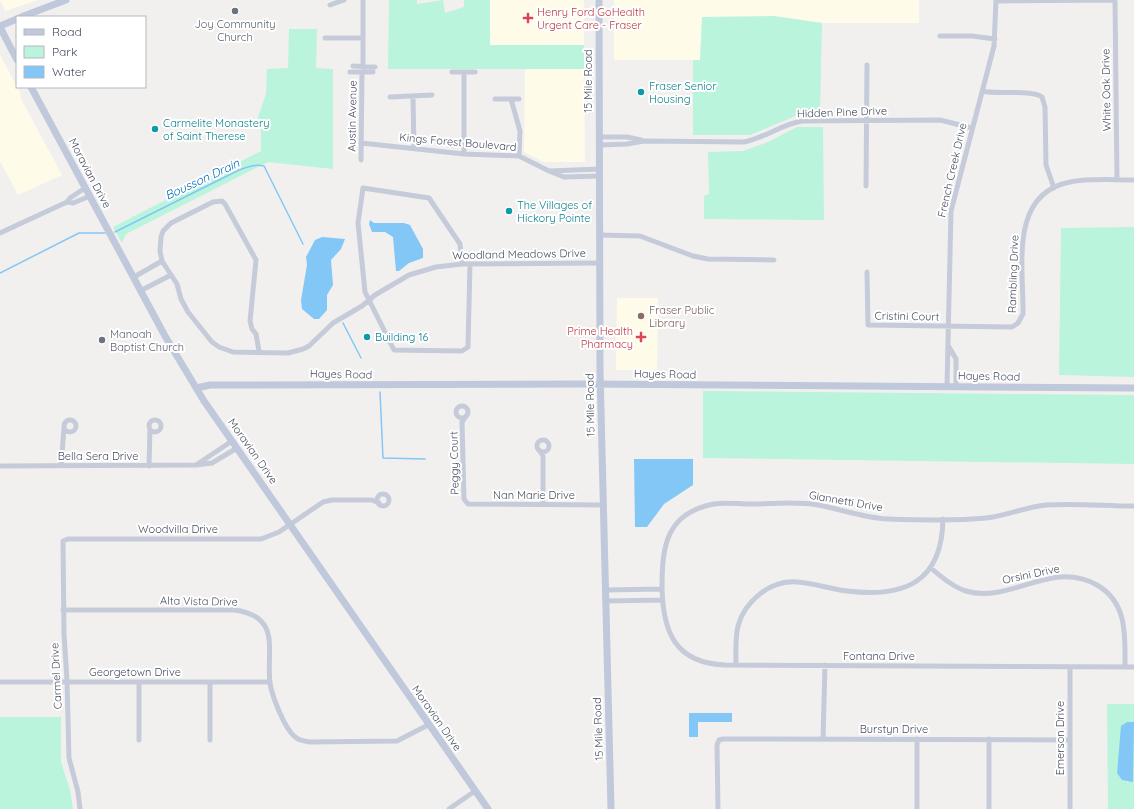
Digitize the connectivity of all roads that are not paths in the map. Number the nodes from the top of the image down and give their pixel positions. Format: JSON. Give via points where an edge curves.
{"nodes":[{"id":1,"x":66,"y":0,"type":"edge"},
{"id":2,"x":344,"y":0,"type":"edge"},
{"id":3,"x":363,"y":0,"type":"edge"},
{"id":4,"x":599,"y":0,"type":"edge"},
{"id":5,"x":996,"y":0,"type":"edge"},
{"id":6,"x":1115,"y":0,"type":"edge"},
{"id":7,"x":330,"y":5,"type":"dead end"},
{"id":8,"x":24,"y":16,"type":"edge"},
{"id":9,"x":16,"y":19,"type":"edge"},
{"id":10,"x":0,"y":26,"type":"edge"},
{"id":11,"x":940,"y":36,"type":"dead end"},
{"id":12,"x":326,"y":38,"type":"dead end"},
{"id":13,"x":363,"y":38,"type":"junction"},
{"id":14,"x":995,"y":39,"type":"junction"},
{"id":15,"x":16,"y":58,"type":"edge"},
{"id":16,"x":867,"y":64,"type":"dead end"},
{"id":17,"x":351,"y":69,"type":"dead end"},
{"id":18,"x":362,"y":69,"type":"junction"},
{"id":19,"x":374,"y":69,"type":"dead end"},
{"id":20,"x":452,"y":72,"type":"dead end"},
{"id":21,"x":464,"y":72,"type":"junction"},
{"id":22,"x":475,"y":72,"type":"dead end"},
{"id":23,"x":32,"y":88,"type":"edge"},
{"id":24,"x":982,"y":91,"type":"junction"},
{"id":25,"x":432,"y":95,"type":"dead end"},
{"id":26,"x":413,"y":96,"type":"junction"},
{"id":27,"x":390,"y":97,"type":"dead end"},
{"id":28,"x":495,"y":99,"type":"dead end"},
{"id":29,"x":510,"y":99,"type":"junction"},
{"id":30,"x":519,"y":99,"type":"dead end"},
{"id":31,"x":866,"y":120,"type":"junction"},
{"id":32,"x":972,"y":128,"type":"junction"},
{"id":33,"x":600,"y":141,"type":"junction"},
{"id":34,"x":361,"y":143,"type":"junction"},
{"id":35,"x":414,"y":149,"type":"junction"},
{"id":36,"x":464,"y":154,"type":"junction"},
{"id":37,"x":519,"y":156,"type":"junction"},
{"id":38,"x":361,"y":160,"type":"dead end"},
{"id":39,"x":600,"y":173,"type":"junction"},
{"id":40,"x":1117,"y":180,"type":"junction"},
{"id":41,"x":1134,"y":180,"type":"edge"},
{"id":42,"x":866,"y":186,"type":"dead end"},
{"id":43,"x":86,"y":188,"type":"junction"},
{"id":44,"x":1054,"y":188,"type":"junction"},
{"id":45,"x":90,"y":196,"type":"junction"},
{"id":46,"x":67,"y":202,"type":"junction"},
{"id":47,"x":0,"y":233,"type":"edge"},
{"id":48,"x":600,"y":235,"type":"junction"},
{"id":49,"x":774,"y":260,"type":"dead end"},
{"id":50,"x":162,"y":261,"type":"junction"},
{"id":51,"x":600,"y":263,"type":"junction"},
{"id":52,"x":462,"y":264,"type":"junction"},
{"id":53,"x":470,"y":264,"type":"junction"},
{"id":54,"x":868,"y":272,"type":"dead end"},
{"id":55,"x":170,"y":275,"type":"junction"},
{"id":56,"x":134,"y":277,"type":"junction"},
{"id":57,"x":142,"y":290,"type":"junction"},
{"id":58,"x":369,"y":300,"type":"junction"},
{"id":59,"x":949,"y":327,"type":"junction"},
{"id":60,"x":949,"y":347,"type":"junction"},
{"id":61,"x":259,"y":351,"type":"junction"},
{"id":62,"x":600,"y":384,"type":"junction"},
{"id":63,"x":947,"y":386,"type":"junction"},
{"id":64,"x":956,"y":386,"type":"junction"},
{"id":65,"x":196,"y":388,"type":"junction"},
{"id":66,"x":1134,"y":388,"type":"edge"},
{"id":67,"x":466,"y":416,"type":"junction"},
{"id":68,"x":459,"y":417,"type":"junction"},
{"id":69,"x":462,"y":422,"type":"junction"},
{"id":70,"x":64,"y":428,"type":"junction"},
{"id":71,"x":70,"y":433,"type":"junction"},
{"id":72,"x":153,"y":434,"type":"junction"},
{"id":73,"x":63,"y":436,"type":"junction"},
{"id":74,"x":234,"y":444,"type":"junction"},
{"id":75,"x":543,"y":453,"type":"dead end"},
{"id":76,"x":0,"y":466,"type":"edge"},
{"id":77,"x":61,"y":466,"type":"junction"},
{"id":78,"x":149,"y":466,"type":"junction"},
{"id":79,"x":379,"y":496,"type":"junction"},
{"id":80,"x":372,"y":500,"type":"junction"},
{"id":81,"x":466,"y":503,"type":"joint"},
{"id":82,"x":379,"y":504,"type":"junction"},
{"id":83,"x":543,"y":505,"type":"junction"},
{"id":84,"x":603,"y":505,"type":"junction"},
{"id":85,"x":1134,"y":506,"type":"edge"},
{"id":86,"x":943,"y":519,"type":"junction"},
{"id":87,"x":290,"y":525,"type":"junction"},
{"id":88,"x":63,"y":541,"type":"joint"},
{"id":89,"x":931,"y":568,"type":"junction"},
{"id":90,"x":662,"y":589,"type":"junction"},
{"id":91,"x":605,"y":590,"type":"junction"},
{"id":92,"x":663,"y":600,"type":"junction"},
{"id":93,"x":606,"y":601,"type":"junction"},
{"id":94,"x":64,"y":610,"type":"junction"},
{"id":95,"x":736,"y":665,"type":"junction"},
{"id":96,"x":824,"y":665,"type":"junction"},
{"id":97,"x":1070,"y":667,"type":"junction"},
{"id":98,"x":1125,"y":667,"type":"junction"},
{"id":99,"x":1134,"y":667,"type":"edge"},
{"id":100,"x":67,"y":681,"type":"junction"},
{"id":101,"x":0,"y":682,"type":"edge"},
{"id":102,"x":139,"y":682,"type":"junction"},
{"id":103,"x":210,"y":682,"type":"junction"},
{"id":104,"x":270,"y":682,"type":"junction"},
{"id":105,"x":428,"y":725,"type":"junction"},
{"id":106,"x":823,"y":739,"type":"junction"},
{"id":107,"x":917,"y":739,"type":"junction"},
{"id":108,"x":989,"y":739,"type":"junction"},
{"id":109,"x":139,"y":740,"type":"dead end"},
{"id":110,"x":210,"y":740,"type":"dead end"},
{"id":111,"x":1070,"y":740,"type":"junction"},
{"id":112,"x":475,"y":791,"type":"junction"},
{"id":113,"x":80,"y":809,"type":"edge"},
{"id":114,"x":449,"y":809,"type":"edge"},
{"id":115,"x":488,"y":809,"type":"edge"},
{"id":116,"x":610,"y":809,"type":"edge"},
{"id":117,"x":718,"y":809,"type":"edge"},
{"id":118,"x":917,"y":809,"type":"edge"},
{"id":119,"x":989,"y":809,"type":"edge"},
{"id":120,"x":1070,"y":809,"type":"edge"}],
"edges":[{"from":1,"to":8,"type":"street"},
{"from":2,"to":7,"type":"street"},
{"from":3,"to":13,"type":"street","name":"Austin Avenue"},
{"from":4,"to":33,"type":"street","name":"15 Mile Road"},
{"from":5,"to":6,"type":"street"},
{"from":5,"to":14,"type":"street","name":"French Creek Drive"},
{"from":6,"to":40,"type":"street","name":"White Oak Drive"},
{"from":9,"to":10,"type":"street"},
{"from":10,"to":15,"type":"street"},
{"from":11,"to":14,"type":"street"},
{"from":12,"to":13,"type":"street"},
{"from":13,"to":18,"type":"street","name":"Austin Avenue"},
{"from":14,"to":24,"type":"street","name":"French Creek Drive"},
{"from":16,"to":31,"type":"street"},
{"from":17,"to":18,"type":"street"},
{"from":18,"to":19,"type":"street"},
{"from":18,"to":34,"type":"street","name":"Austin Avenue"},
{"from":20,"to":21,"type":"street"},
{"from":21,"to":22,"type":"street"},
{"from":21,"to":36,"type":"street"},
{"from":23,"to":43,"type":"street","name":"Moravian Drive"},
{"from":24,"to":32,"type":"street","name":"French Creek Drive"},
{"from":24,"to":44,"type":"street","via":[[1032,93],[1042,97],[1045,107],[1046,165]]},
{"from":25,"to":26,"type":"street"},
{"from":26,"to":27,"type":"street"},
{"from":26,"to":35,"type":"street"},
{"from":28,"to":29,"type":"street"},
{"from":29,"to":30,"type":"street"},
{"from":29,"to":37,"type":"street","via":[[520,136]]},
{"from":31,"to":32,"type":"street","name":"Hidden Pine Drive","via":[[940,120]]},
{"from":31,"to":33,"type":"street","name":"Hidden Pine Drive","via":[[802,121],[744,142],[644,141],[627,144]]},
{"from":31,"to":42,"type":"street"},
{"from":32,"to":59,"type":"street","name":"French Creek Drive","via":[[950,210]]},
{"from":33,"to":39,"type":"street","name":"15 Mile Road"},
{"from":34,"to":35,"type":"street","name":"Kings Forest Boulevard"},
{"from":34,"to":38,"type":"street","name":"Austin Avenue"},
{"from":35,"to":36,"type":"street","name":"Kings Forest Boulevard"},
{"from":36,"to":37,"type":"street","name":"Kings Forest Boulevard"},
{"from":37,"to":39,"type":"street","name":"Kings Forest Boulevard","via":[[564,177]]},
{"from":39,"to":48,"type":"street","name":"15 Mile Road"},
{"from":40,"to":41,"type":"street"},
{"from":40,"to":44,"type":"street","via":[[1080,181]]},
{"from":43,"to":45,"type":"street","name":"Moravian Drive"},
{"from":43,"to":46,"type":"street"},
{"from":44,"to":59,"type":"street","name":"Rambling Drive","via":[[1041,197],[1026,222],[1023,237],[1023,314],[1018,323],[1006,327]]},
{"from":45,"to":46,"type":"street","via":[[73,203]]},
{"from":45,"to":56,"type":"street","name":"Moravian Drive"},
{"from":46,"to":47,"type":"street"},
{"from":48,"to":49,"type":"street","via":[[640,236],[708,259]]},
{"from":48,"to":51,"type":"street","name":"15 Mile Road"},
{"from":50,"to":55,"type":"street","name":"Woodland Meadows Drive"},
{"from":50,"to":56,"type":"street"},
{"from":50,"to":61,"type":"street","via":[[160,237],[166,227],[213,202],[222,201],[256,260],[250,321],[256,334]]},
{"from":51,"to":53,"type":"street","name":"Woodland Meadows Drive"},
{"from":51,"to":62,"type":"street","name":"15 Mile Road"},
{"from":52,"to":53,"type":"street","name":"Woodland Meadows Drive"},
{"from":52,"to":58,"type":"street","name":"Woodland Meadows Drive","via":[[436,267],[409,275]]},
{"from":52,"to":58,"type":"street","via":[[461,247],[429,198],[363,188],[358,223],[365,292]]},
{"from":53,"to":58,"type":"street","via":[[470,342],[464,350],[394,350]]},
{"from":54,"to":59,"type":"street","name":"Cristini Court","via":[[868,325]]},
{"from":55,"to":57,"type":"street"},
{"from":55,"to":61,"type":"street","name":"Woodland Meadows Drive","via":[[177,284],[183,306],[212,342],[234,352]]},
{"from":56,"to":57,"type":"street","name":"Moravian Drive"},
{"from":57,"to":65,"type":"street","name":"Moravian Drive","via":[[165,336]]},
{"from":58,"to":61,"type":"street","name":"Woodland Meadows Drive","via":[[333,323],[303,349],[288,353]]},
{"from":59,"to":60,"type":"street","name":"French Creek Drive"},
{"from":60,"to":63,"type":"street","name":"French Creek Drive"},
{"from":60,"to":64,"type":"street","name":"French Creek Drive","via":[[956,359]]},
{"from":62,"to":63,"type":"street","name":"Hayes Road"},
{"from":62,"to":65,"type":"street","name":"Hayes Road","via":[[210,384]]},
{"from":62,"to":84,"type":"street","name":"15 Mile Road"},
{"from":63,"to":64,"type":"street","name":"Hayes Road"},
{"from":64,"to":66,"type":"street","name":"Hayes Road"},
{"from":65,"to":74,"type":"street","name":"Moravian Drive"},
{"from":67,"to":68,"type":"street","name":"Peggy Court"},
{"from":67,"to":68,"type":"street","name":"Peggy Court","via":[[467,409],[463,406],[456,410]]},
{"from":67,"to":69,"type":"street","name":"Peggy Court"},
{"from":68,"to":69,"type":"street","name":"Peggy Court"},
{"from":69,"to":81,"type":"street","name":"Peggy Court"},
{"from":70,"to":71,"type":"street"},
{"from":70,"to":71,"type":"street","via":[[67,421],[74,422],[75,430]]},
{"from":70,"to":73,"type":"street"},
{"from":71,"to":73,"type":"street"},
{"from":72,"to":72,"type":"street","via":[[150,422],[158,420],[161,427]]},
{"from":72,"to":78,"type":"street"},
{"from":73,"to":77,"type":"street"},
{"from":74,"to":78,"type":"street","name":"Bella Sera Drive","via":[[212,463]]},
{"from":74,"to":87,"type":"street","name":"Moravian Drive"},
{"from":75,"to":83,"type":"street"},
{"from":76,"to":77,"type":"street","name":"Bella Sera Drive"},
{"from":77,"to":78,"type":"street","name":"Bella Sera Drive"},
{"from":79,"to":80,"type":"street"},
{"from":79,"to":82,"type":"street"},
{"from":79,"to":82,"type":"street","via":[[384,494],[389,499],[386,505]]},
{"from":80,"to":82,"type":"street"},
{"from":80,"to":87,"type":"street","name":"Woodvilla Drive","via":[[323,502]]},
{"from":81,"to":83,"type":"street","name":"Nan Marie Drive"},
{"from":83,"to":84,"type":"street","name":"Nan Marie Drive"},
{"from":84,"to":91,"type":"street","name":"15 Mile Road"},
{"from":85,"to":86,"type":"street","name":"Giannetti Drive","via":[[1048,505],[988,518]]},
{"from":86,"to":89,"type":"street","via":[[941,544]]},
{"from":86,"to":90,"type":"street","name":"Giannetti Drive","via":[[878,518],[807,504],[716,504],[698,508],[679,521],[669,534],[662,556]]},
{"from":87,"to":88,"type":"street","name":"Woodvilla Drive","via":[[261,538]]},
{"from":87,"to":105,"type":"street","name":"Moravian Drive"},
{"from":88,"to":94,"type":"street","name":"Carmel Drive"},
{"from":89,"to":95,"type":"street","via":[[914,583],[891,592],[847,591],[795,582],[771,587],[750,603],[740,620]]},
{"from":89,"to":98,"type":"street","name":"Orsini Drive","via":[[956,586],[975,593],[991,593],[1061,576],[1094,583],[1114,600],[1122,616]]},
{"from":90,"to":91,"type":"street"},
{"from":90,"to":92,"type":"street","name":"Fontana Drive"},
{"from":91,"to":93,"type":"street","name":"15 Mile Road"},
{"from":92,"to":93,"type":"street"},
{"from":92,"to":95,"type":"street","name":"Fontana Drive","via":[[667,627],[675,642],[685,652],[708,663]]},
{"from":93,"to":116,"type":"street","name":"15 Mile Road"},
{"from":94,"to":100,"type":"street","name":"Carmel Drive"},
{"from":94,"to":104,"type":"street","name":"Alta Vista Drive","via":[[244,612],[264,624],[269,634]]},
{"from":95,"to":96,"type":"street","name":"Fontana Drive"},
{"from":96,"to":97,"type":"street","name":"Fontana Drive"},
{"from":96,"to":106,"type":"street"},
{"from":97,"to":98,"type":"street","name":"Fontana Drive"},
{"from":97,"to":111,"type":"street","name":"Emerson Drive"},
{"from":98,"to":99,"type":"street","name":"Fontana Drive"},
{"from":100,"to":101,"type":"street","name":"Georgetown Drive"},
{"from":100,"to":102,"type":"street","name":"Georgetown Drive"},
{"from":100,"to":113,"type":"street","name":"Carmel Drive","via":[[69,758]]},
{"from":102,"to":103,"type":"street","name":"Georgetown Drive"},
{"from":102,"to":109,"type":"street"},
{"from":103,"to":104,"type":"street","name":"Georgetown Drive"},
{"from":103,"to":110,"type":"street"},
{"from":104,"to":105,"type":"street","name":"Alta Vista Drive","via":[[287,726],[294,737],[300,740],[389,742],[404,738]]},
{"from":105,"to":112,"type":"street","name":"Moravian Drive"},
{"from":106,"to":107,"type":"street","name":"Burstyn Drive"},
{"from":106,"to":117,"type":"street","name":"Burstyn Drive","via":[[719,740]]},
{"from":107,"to":108,"type":"street","name":"Burstyn Drive"},
{"from":107,"to":118,"type":"street"},
{"from":108,"to":111,"type":"street","name":"Burstyn Drive"},
{"from":108,"to":119,"type":"street"},
{"from":111,"to":120,"type":"street","name":"Emerson Drive"},
{"from":112,"to":114,"type":"street"},
{"from":112,"to":115,"type":"street","name":"Moravian Drive"}]}
